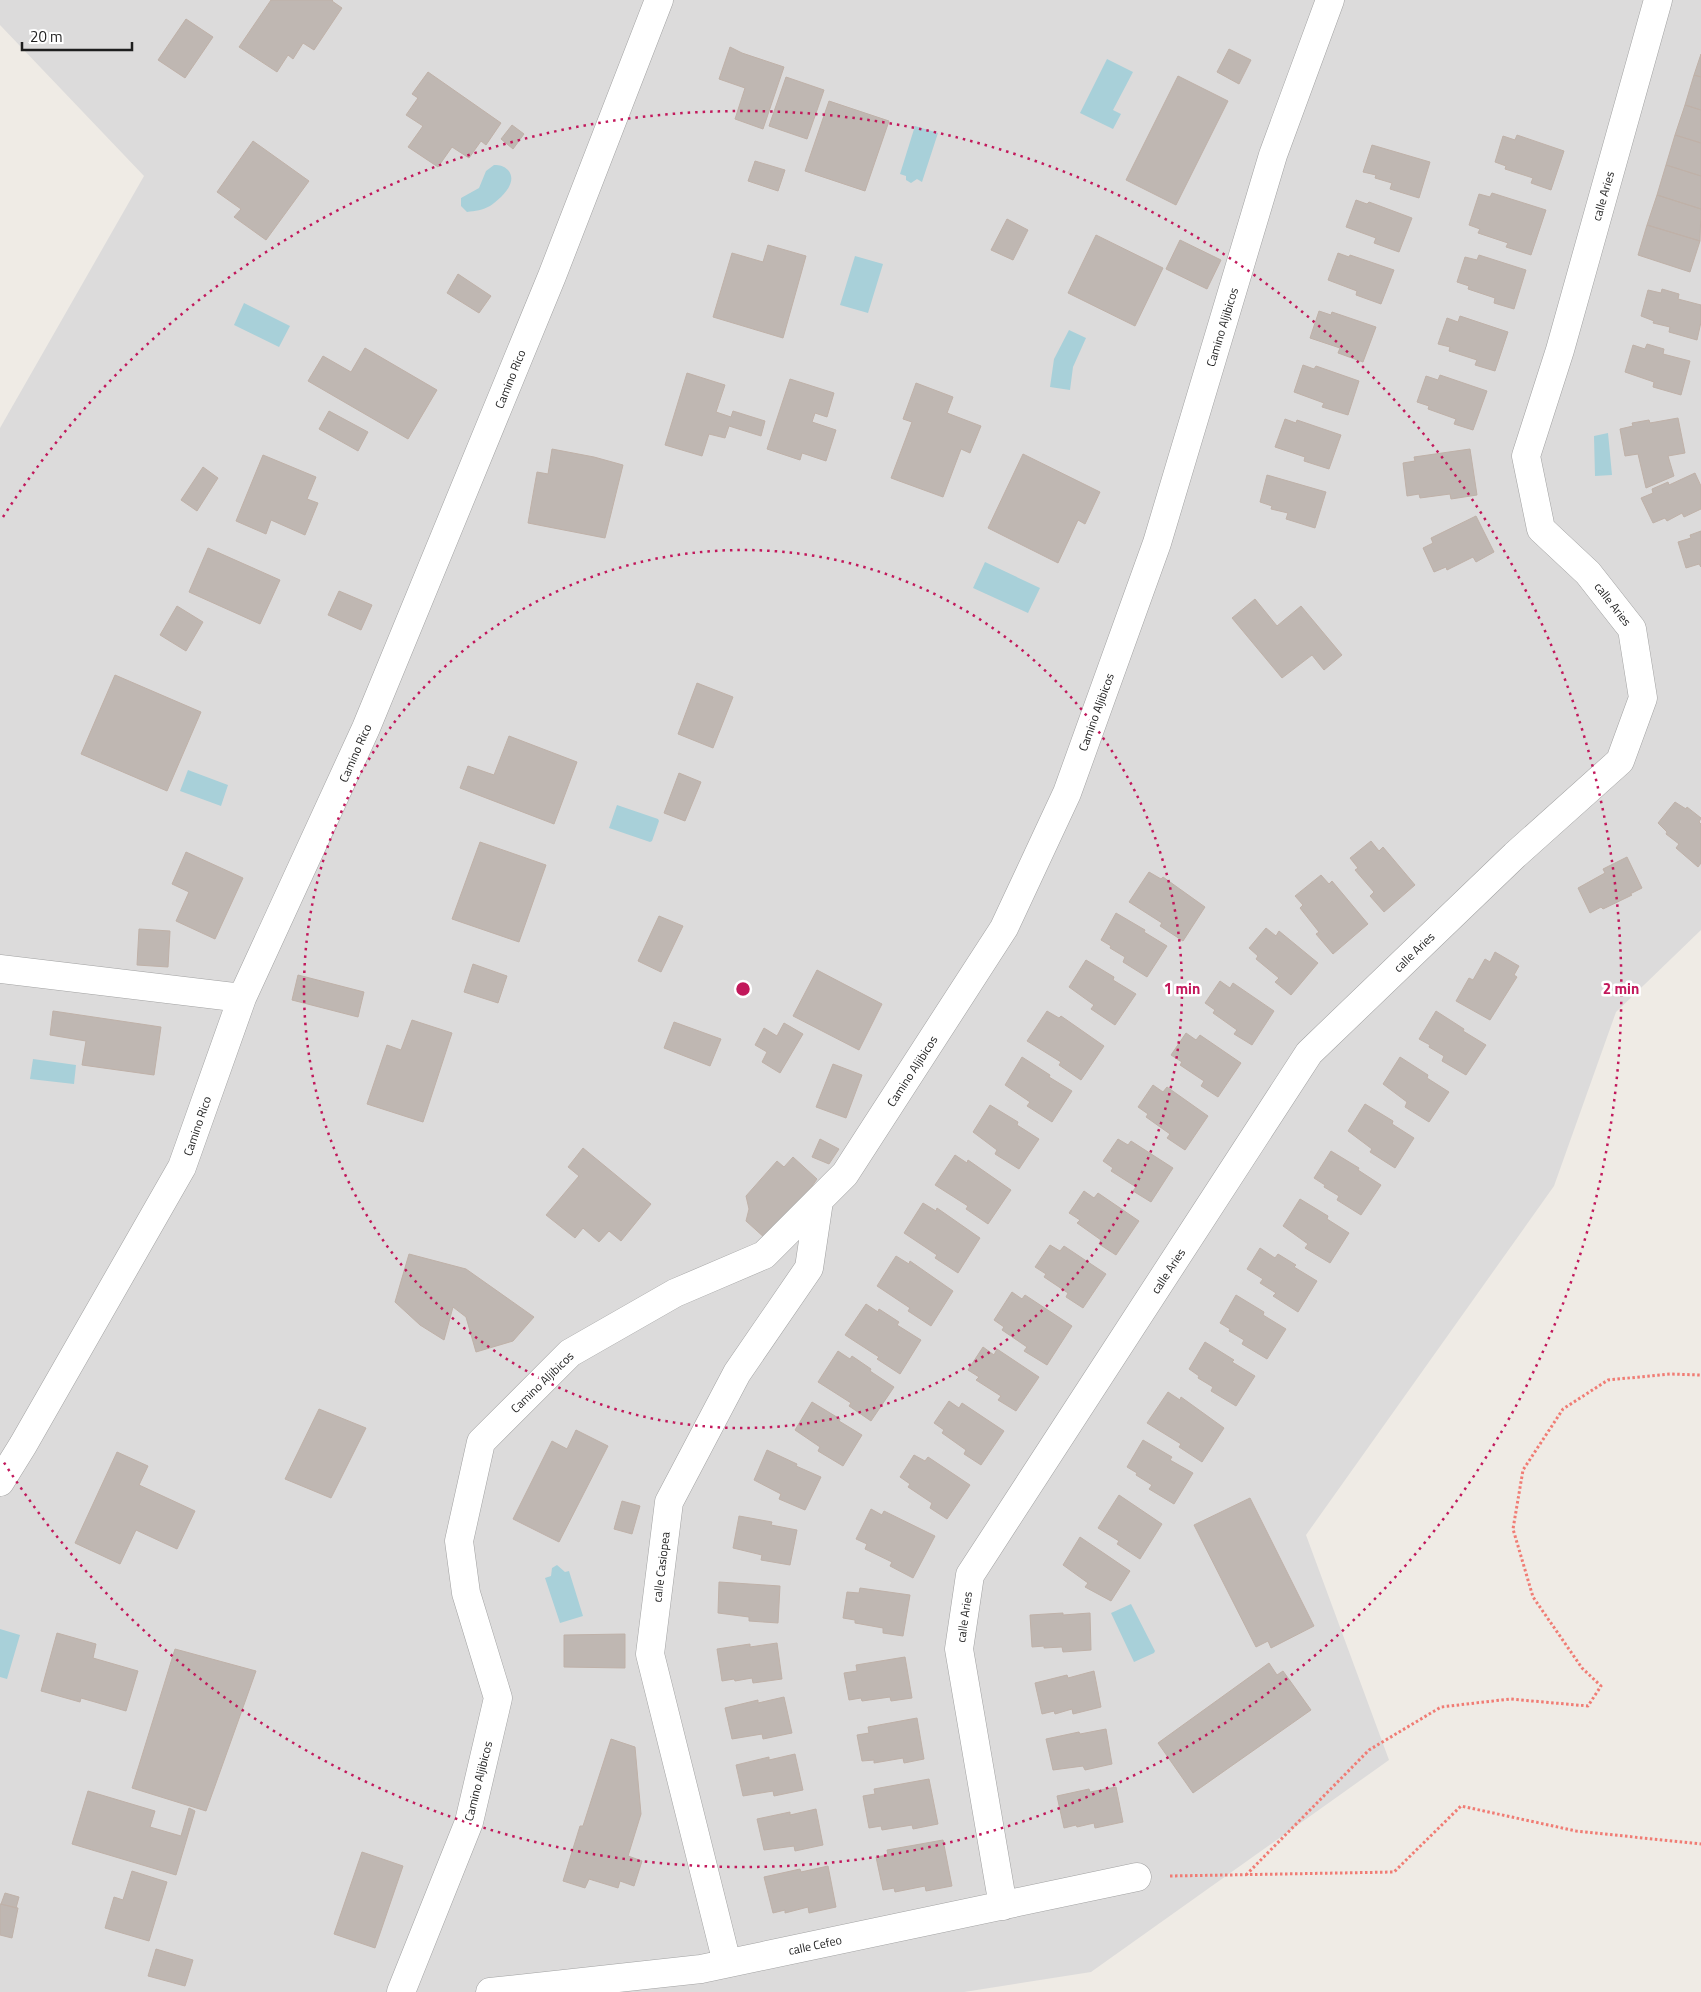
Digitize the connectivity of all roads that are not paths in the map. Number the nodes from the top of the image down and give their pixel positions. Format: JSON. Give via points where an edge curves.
{"nodes":[{"id":1,"x":659,"y":0,"type":"edge"},
{"id":2,"x":1330,"y":0,"type":"edge"},
{"id":3,"x":1658,"y":0,"type":"edge"},
{"id":4,"x":0,"y":969,"type":"edge"},
{"id":5,"x":242,"y":998,"type":"junction"},
{"id":6,"x":819,"y":1201,"type":"junction"},
{"id":7,"x":0,"y":1482,"type":"edge"},
{"id":8,"x":1136,"y":1877,"type":"road end"},
{"id":9,"x":1003,"y":1906,"type":"junction"},
{"id":10,"x":727,"y":1963,"type":"junction"},
{"id":11,"x":401,"y":1992,"type":"edge"},
{"id":12,"x":490,"y":1992,"type":"edge"}],
"edges":[{"from":1,"to":5,"type":"street","name":"Camino Rico","via":[[552,276],[366,728]]},
{"from":2,"to":6,"type":"street","name":"Camino Aljibicos","via":[[1273,155],[1157,543],[1067,793],[1004,928],[845,1174]]},
{"from":3,"to":9,"type":"street","name":"calle Aries","via":[[1560,350],[1526,456],[1541,529],[1588,573],[1632,629],[1643,698],[1620,762],[1516,855],[1309,1053],[970,1575],[959,1649]]},
{"from":4,"to":5,"type":"street"},
{"from":5,"to":7,"type":"street","name":"Camino Rico","via":[[182,1167]]},
{"from":6,"to":10,"type":"street","name":"calle Casiopea","via":[[809,1268],[737,1373],[669,1502],[650,1654]]},
{"from":6,"to":11,"type":"street","name":"Camino Aljibicos","via":[[764,1255],[675,1293],[570,1354],[481,1442],[460,1541],[466,1593],[498,1698],[469,1822]]},
{"from":8,"to":9,"type":"street","name":"calle Cefeo"},
{"from":9,"to":10,"type":"street","name":"calle Cefeo"},
{"from":10,"to":12,"type":"street","name":"calle Cefeo","via":[[701,1969]]}]}
